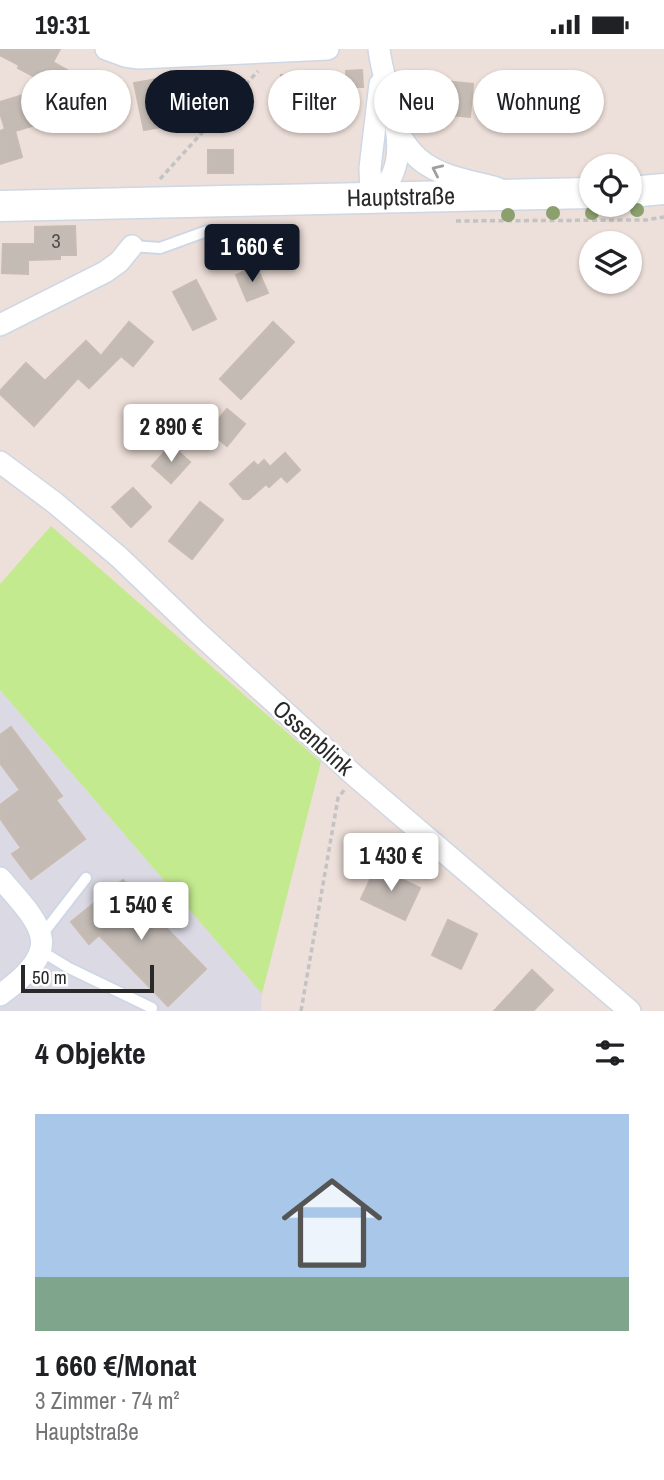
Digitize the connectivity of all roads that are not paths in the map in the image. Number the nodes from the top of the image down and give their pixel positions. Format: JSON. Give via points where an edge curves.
{"nodes":[{"id":1,"x":106,"y":49,"type":"edge"},
{"id":2,"x":328,"y":49,"type":"edge"},
{"id":3,"x":379,"y":49,"type":"edge"},
{"id":4,"x":382,"y":70,"type":"edge"},
{"id":5,"x":374,"y":133,"type":"edge"},
{"id":6,"x":396,"y":133,"type":"edge"},
{"id":7,"x":399,"y":133,"type":"edge"},
{"id":8,"x":664,"y":189,"type":"edge"},
{"id":9,"x":642,"y":190,"type":"edge"},
{"id":10,"x":579,"y":193,"type":"edge"},
{"id":11,"x":526,"y":195,"type":"junction"},
{"id":12,"x":371,"y":197,"type":"junction"},
{"id":13,"x":0,"y":206,"type":"edge"},
{"id":14,"x":206,"y":231,"type":"road end"},
{"id":15,"x":132,"y":246,"type":"joint"},
{"id":16,"x":0,"y":325,"type":"edge"},
{"id":17,"x":0,"y":462,"type":"edge"},
{"id":18,"x":0,"y":878,"type":"edge"},
{"id":19,"x":86,"y":878,"type":"dead end"},
{"id":20,"x":41,"y":943,"type":"junction"},
{"id":21,"x":0,"y":995,"type":"edge"},
{"id":22,"x":152,"y":1008,"type":"dead end"},
{"id":23,"x":630,"y":1011,"type":"edge"}],
"edges":[{"from":1,"to":2,"type":"street","via":[[150,58]]},
{"from":3,"to":4,"type":"street"},
{"from":5,"to":12,"type":"street"},
{"from":6,"to":12,"type":"street","via":[[393,175]]},
{"from":11,"to":7,"type":"street","one_way":true,"via":[[447,175],[412,153]]},
{"from":8,"to":9,"type":"main road"},
{"from":10,"to":11,"type":"main road","name":"Hauptstraße"},
{"from":11,"to":12,"type":"main road","name":"Hauptstraße"},
{"from":12,"to":13,"type":"main road","name":"Hauptstraße"},
{"from":14,"to":15,"type":"lane","via":[[160,248]]},
{"from":15,"to":16,"type":"street","via":[[105,272]]},
{"from":17,"to":23,"type":"street","name":"Ossenblink","via":[[120,557],[355,776]]},
{"from":18,"to":20,"type":"street","via":[[34,917]]},
{"from":19,"to":20,"type":"lane"},
{"from":20,"to":21,"type":"street","via":[[37,962]]},
{"from":20,"to":22,"type":"lane","via":[[69,968]]}]}
